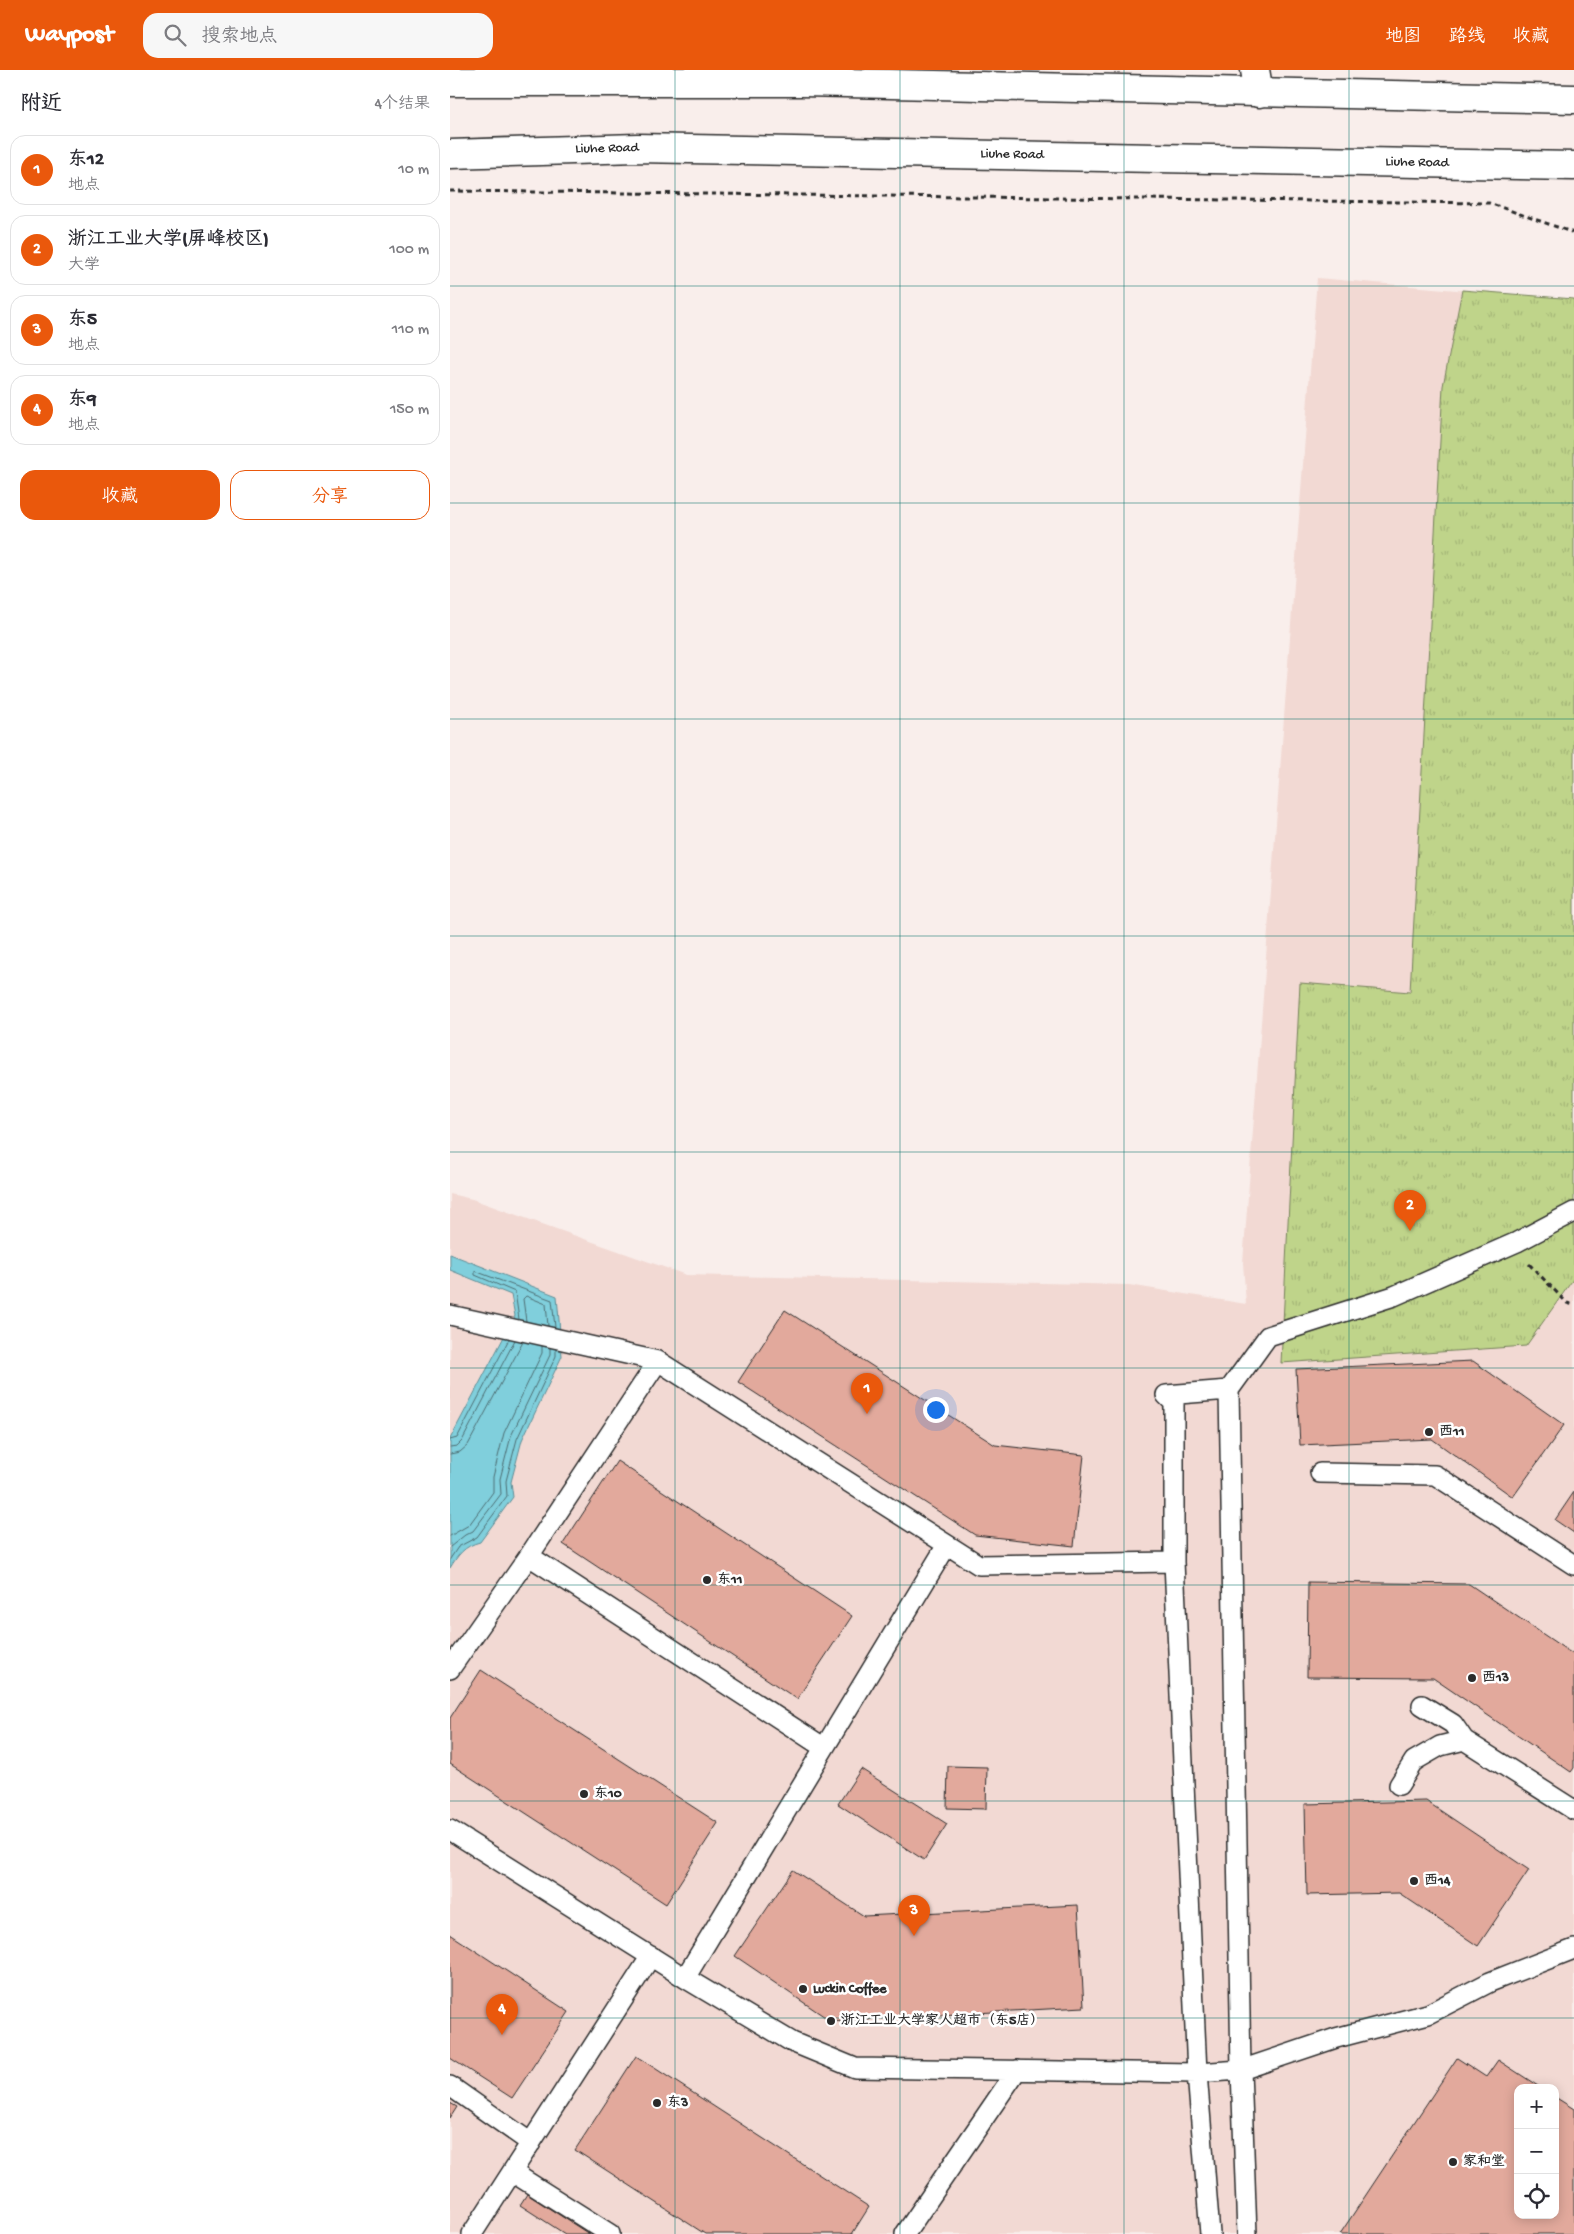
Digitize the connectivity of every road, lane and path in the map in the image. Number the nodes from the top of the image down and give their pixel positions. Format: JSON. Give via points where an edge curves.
{"nodes":[{"id":1,"x":1257,"y":81,"type":"edge"},
{"id":2,"x":450,"y":82,"type":"edge"},
{"id":3,"x":1574,"y":98,"type":"edge"},
{"id":4,"x":450,"y":154,"type":"edge"},
{"id":5,"x":1574,"y":166,"type":"edge"},
{"id":6,"x":450,"y":191,"type":"edge"},
{"id":7,"x":1574,"y":233,"type":"edge"},
{"id":8,"x":1574,"y":1212,"type":"edge"},
{"id":9,"x":1517,"y":1242,"type":"junction"},
{"id":10,"x":1574,"y":1305,"type":"edge"},
{"id":11,"x":450,"y":1315,"type":"edge"},
{"id":12,"x":658,"y":1361,"type":"junction"},
{"id":13,"x":1229,"y":1390,"type":"junction"},
{"id":14,"x":1320,"y":1473,"type":"dead end"},
{"id":15,"x":947,"y":1545,"type":"junction"},
{"id":16,"x":529,"y":1556,"type":"junction"},
{"id":17,"x":1174,"y":1562,"type":"junction"},
{"id":18,"x":1574,"y":1565,"type":"edge"},
{"id":19,"x":450,"y":1669,"type":"edge"},
{"id":20,"x":1422,"y":1705,"type":"dead end"},
{"id":21,"x":1464,"y":1740,"type":"junction"},
{"id":22,"x":823,"y":1747,"type":"junction"},
{"id":23,"x":1400,"y":1785,"type":"dead end"},
{"id":24,"x":1574,"y":1810,"type":"edge"},
{"id":25,"x":450,"y":1830,"type":"edge"},
{"id":26,"x":1574,"y":1949,"type":"edge"},
{"id":27,"x":651,"y":1956,"type":"junction"},
{"id":28,"x":685,"y":1978,"type":"junction"},
{"id":29,"x":1018,"y":2070,"type":"junction"},
{"id":30,"x":1241,"y":2070,"type":"junction"},
{"id":31,"x":1197,"y":2073,"type":"junction"},
{"id":32,"x":450,"y":2086,"type":"edge"},
{"id":33,"x":530,"y":2142,"type":"junction"},
{"id":34,"x":512,"y":2172,"type":"junction"},
{"id":35,"x":472,"y":2234,"type":"edge"},
{"id":36,"x":610,"y":2234,"type":"edge"},
{"id":37,"x":905,"y":2234,"type":"edge"},
{"id":38,"x":1210,"y":2234,"type":"edge"},
{"id":39,"x":1248,"y":2234,"type":"edge"}],
"edges":[{"from":1,"to":2,"type":"main road"},
{"from":1,"to":3,"type":"main road"},
{"from":4,"to":5,"type":"main road","name":"Liuhe Road","via":[[637,148]]},
{"from":6,"to":7,"type":"path","via":[[1489,203]]},
{"from":8,"to":9,"type":"lane"},
{"from":9,"to":10,"type":"path","via":[[1528,1263],[1548,1286],[1567,1303]]},
{"from":9,"to":13,"type":"lane","via":[[1394,1296],[1268,1336]]},
{"from":11,"to":12,"type":"lane"},
{"from":12,"to":15,"type":"lane"},
{"from":12,"to":16,"type":"lane"},
{"from":13,"to":17,"type":"lane","via":[[1166,1395],[1174,1403]]},
{"from":13,"to":30,"type":"lane"},
{"from":14,"to":18,"type":"lane","via":[[1435,1475]]},
{"from":15,"to":17,"type":"lane","via":[[979,1566]]},
{"from":15,"to":22,"type":"lane"},
{"from":16,"to":19,"type":"lane"},
{"from":16,"to":22,"type":"lane"},
{"from":17,"to":31,"type":"lane"},
{"from":20,"to":21,"type":"lane","via":[[1453,1724]]},
{"from":21,"to":23,"type":"lane","via":[[1440,1746],[1414,1761]]},
{"from":21,"to":24,"type":"lane"},
{"from":22,"to":28,"type":"lane"},
{"from":25,"to":27,"type":"lane"},
{"from":26,"to":30,"type":"lane","via":[[1490,1982],[1428,2014],[1336,2038]]},
{"from":27,"to":28,"type":"lane"},
{"from":27,"to":33,"type":"lane"},
{"from":28,"to":29,"type":"lane","via":[[792,2042],[855,2068]]},
{"from":29,"to":31,"type":"lane"},
{"from":29,"to":37,"type":"lane"},
{"from":30,"to":31,"type":"lane"},
{"from":30,"to":39,"type":"lane"},
{"from":31,"to":38,"type":"lane"},
{"from":32,"to":33,"type":"lane"},
{"from":33,"to":34,"type":"lane"},
{"from":34,"to":35,"type":"lane"},
{"from":34,"to":36,"type":"lane"}]}
